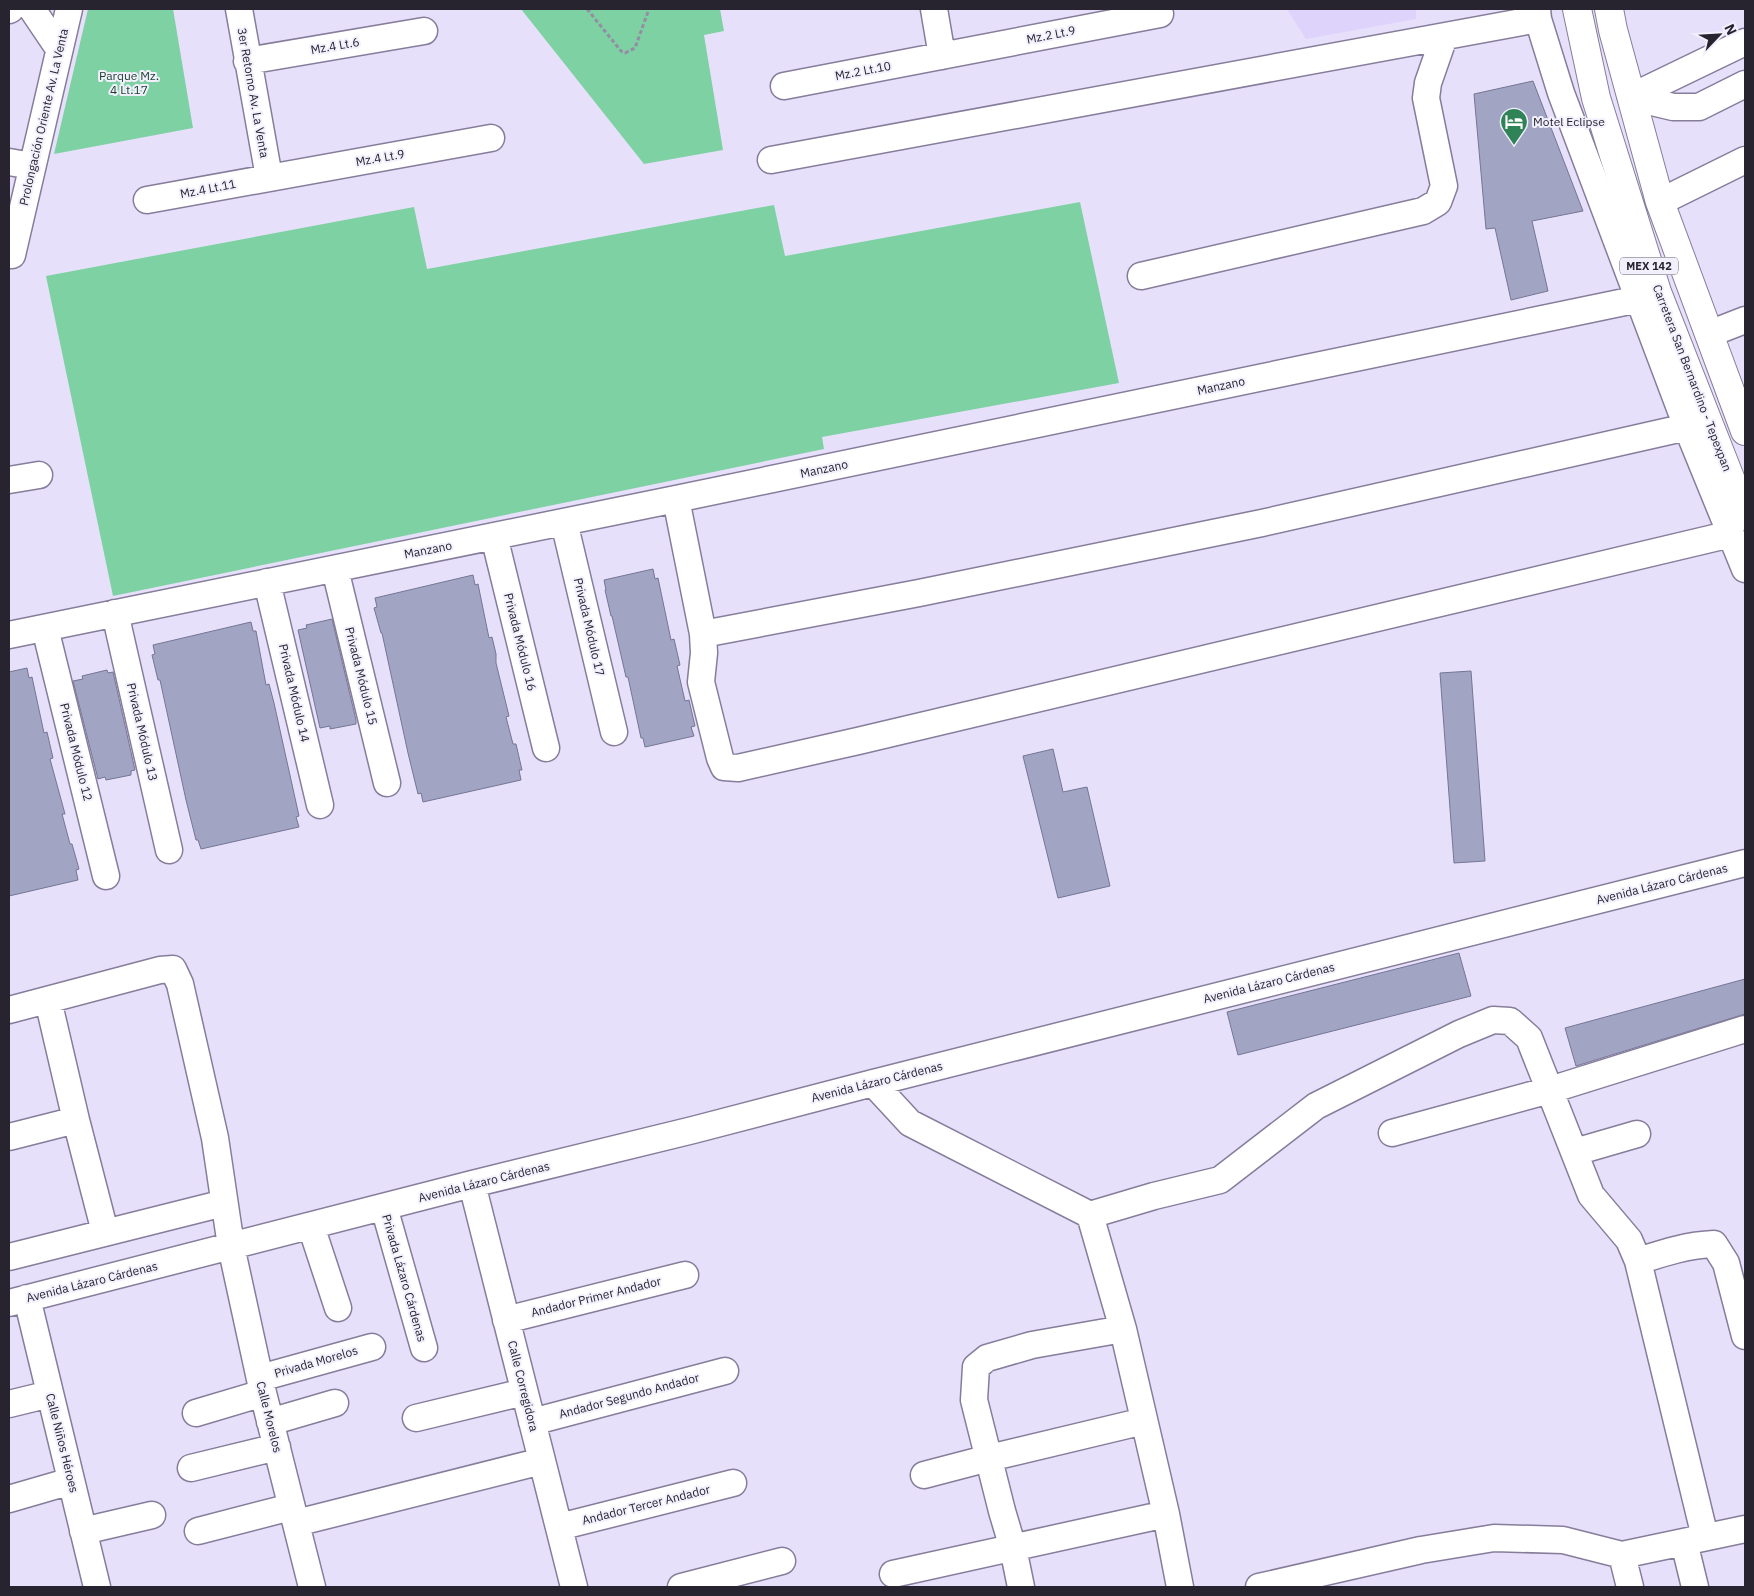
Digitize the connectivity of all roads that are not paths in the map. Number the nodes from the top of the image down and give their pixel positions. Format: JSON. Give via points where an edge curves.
{"nodes":[{"id":1,"x":32,"y":9,"type":"edge"},
{"id":2,"x":69,"y":9,"type":"edge"},
{"id":3,"x":239,"y":9,"type":"edge"},
{"id":4,"x":934,"y":9,"type":"edge"},
{"id":5,"x":1577,"y":9,"type":"edge"},
{"id":6,"x":1609,"y":9,"type":"edge"},
{"id":7,"x":1160,"y":14,"type":"dead end"},
{"id":8,"x":1538,"y":14,"type":"edge"},
{"id":9,"x":424,"y":31,"type":"dead end"},
{"id":10,"x":1444,"y":37,"type":"junction"},
{"id":11,"x":1745,"y":42,"type":"edge"},
{"id":12,"x":59,"y":49,"type":"junction"},
{"id":13,"x":942,"y":56,"type":"junction"},
{"id":14,"x":247,"y":61,"type":"junction"},
{"id":15,"x":1745,"y":84,"type":"edge"},
{"id":16,"x":784,"y":86,"type":"dead end"},
{"id":17,"x":1631,"y":97,"type":"junction"},
{"id":18,"x":491,"y":138,"type":"dead end"},
{"id":19,"x":771,"y":160,"type":"dead end"},
{"id":20,"x":1745,"y":160,"type":"edge"},
{"id":21,"x":20,"y":164,"type":"edge"},
{"id":22,"x":268,"y":178,"type":"junction"},
{"id":23,"x":147,"y":200,"type":"dead end"},
{"id":24,"x":1660,"y":202,"type":"junction"},
{"id":25,"x":12,"y":255,"type":"dead end"},
{"id":26,"x":1141,"y":276,"type":"dead end"},
{"id":27,"x":1639,"y":299,"type":"junction"},
{"id":28,"x":1745,"y":320,"type":"edge"},
{"id":29,"x":1710,"y":334,"type":"junction"},
{"id":30,"x":1687,"y":426,"type":"junction"},
{"id":31,"x":1745,"y":431,"type":"edge"},
{"id":32,"x":39,"y":474,"type":"dead end"},
{"id":33,"x":9,"y":480,"type":"edge"},
{"id":34,"x":676,"y":499,"type":"junction"},
{"id":35,"x":564,"y":522,"type":"junction"},
{"id":36,"x":1738,"y":525,"type":"edge"},
{"id":37,"x":494,"y":536,"type":"junction"},
{"id":38,"x":335,"y":568,"type":"junction"},
{"id":39,"x":1745,"y":569,"type":"edge"},
{"id":40,"x":267,"y":582,"type":"junction"},
{"id":41,"x":115,"y":613,"type":"junction"},
{"id":42,"x":45,"y":628,"type":"junction"},
{"id":43,"x":703,"y":634,"type":"junction"},
{"id":44,"x":9,"y":635,"type":"edge"},
{"id":45,"x":614,"y":732,"type":"dead end"},
{"id":46,"x":546,"y":748,"type":"dead end"},
{"id":47,"x":387,"y":783,"type":"dead end"},
{"id":48,"x":320,"y":804,"type":"dead end"},
{"id":49,"x":169,"y":850,"type":"dead end"},
{"id":50,"x":1745,"y":863,"type":"edge"},
{"id":51,"x":106,"y":876,"type":"dead end"},
{"id":52,"x":48,"y":1000,"type":"junction"},
{"id":53,"x":9,"y":1010,"type":"edge"},
{"id":54,"x":1745,"y":1030,"type":"edge"},
{"id":55,"x":873,"y":1083,"type":"junction"},
{"id":56,"x":1550,"y":1090,"type":"junction"},
{"id":57,"x":76,"y":1120,"type":"junction"},
{"id":58,"x":1392,"y":1132,"type":"dead end"},
{"id":59,"x":1637,"y":1134,"type":"dead end"},
{"id":60,"x":9,"y":1137,"type":"edge"},
{"id":61,"x":1575,"y":1152,"type":"junction"},
{"id":62,"x":472,"y":1184,"type":"junction"},
{"id":63,"x":224,"y":1203,"type":"junction"},
{"id":64,"x":384,"y":1207,"type":"junction"},
{"id":65,"x":1090,"y":1215,"type":"junction"},
{"id":66,"x":311,"y":1226,"type":"junction"},
{"id":67,"x":105,"y":1232,"type":"junction"},
{"id":68,"x":231,"y":1246,"type":"junction"},
{"id":69,"x":9,"y":1257,"type":"edge"},
{"id":70,"x":1638,"y":1261,"type":"junction"},
{"id":71,"x":685,"y":1275,"type":"dead end"},
{"id":72,"x":18,"y":1301,"type":"edge"},
{"id":73,"x":338,"y":1308,"type":"dead end"},
{"id":74,"x":506,"y":1320,"type":"junction"},
{"id":75,"x":1123,"y":1328,"type":"junction"},
{"id":76,"x":1745,"y":1336,"type":"edge"},
{"id":77,"x":372,"y":1347,"type":"dead end"},
{"id":78,"x":424,"y":1348,"type":"dead end"},
{"id":79,"x":725,"y":1370,"type":"dead end"},
{"id":80,"x":262,"y":1386,"type":"junction"},
{"id":81,"x":524,"y":1392,"type":"junction"},
{"id":82,"x":50,"y":1394,"type":"junction"},
{"id":83,"x":335,"y":1403,"type":"dead end"},
{"id":84,"x":9,"y":1404,"type":"edge"},
{"id":85,"x":196,"y":1413,"type":"dead end"},
{"id":86,"x":416,"y":1418,"type":"dead end"},
{"id":87,"x":1144,"y":1421,"type":"junction"},
{"id":88,"x":532,"y":1422,"type":"junction"},
{"id":89,"x":273,"y":1434,"type":"junction"},
{"id":90,"x":988,"y":1458,"type":"junction"},
{"id":91,"x":542,"y":1461,"type":"junction"},
{"id":92,"x":191,"y":1468,"type":"dead end"},
{"id":93,"x":924,"y":1475,"type":"dead end"},
{"id":94,"x":71,"y":1481,"type":"junction"},
{"id":95,"x":733,"y":1483,"type":"dead end"},
{"id":96,"x":9,"y":1499,"type":"edge"},
{"id":97,"x":1166,"y":1514,"type":"junction"},
{"id":98,"x":152,"y":1515,"type":"dead end"},
{"id":99,"x":293,"y":1515,"type":"junction"},
{"id":100,"x":559,"y":1527,"type":"junction"},
{"id":101,"x":1745,"y":1529,"type":"edge"},
{"id":102,"x":83,"y":1531,"type":"junction"},
{"id":103,"x":198,"y":1532,"type":"dead end"},
{"id":104,"x":1695,"y":1540,"type":"junction"},
{"id":105,"x":1013,"y":1548,"type":"junction"},
{"id":106,"x":1622,"y":1555,"type":"junction"},
{"id":107,"x":782,"y":1560,"type":"dead end"},
{"id":108,"x":893,"y":1574,"type":"dead end"},
{"id":109,"x":97,"y":1587,"type":"edge"},
{"id":110,"x":312,"y":1587,"type":"edge"},
{"id":111,"x":573,"y":1587,"type":"edge"},
{"id":112,"x":681,"y":1587,"type":"edge"},
{"id":113,"x":1021,"y":1587,"type":"edge"},
{"id":114,"x":1180,"y":1587,"type":"edge"},
{"id":115,"x":1259,"y":1587,"type":"edge"},
{"id":116,"x":1630,"y":1587,"type":"edge"},
{"id":117,"x":1695,"y":1587,"type":"edge"}],
"edges":[{"from":1,"to":12,"type":"street"},
{"from":2,"to":12,"type":"street","name":"Prolongación Oriente Av. La Venta"},
{"from":3,"to":14,"type":"street","name":"3er Retorno Av. La Venta"},
{"from":4,"to":13,"type":"street"},
{"from":5,"to":36,"type":"highway","name":"Carretera San Bernardino - Tepexpan","number":"MEX 142","via":[[1596,98],[1657,292]]},
{"from":6,"to":17,"type":"highway","number":"MEX 142"},
{"from":7,"to":13,"type":"street","name":"Mz.2 Lt.9"},
{"from":8,"to":10,"type":"street"},
{"from":8,"to":27,"type":"street","via":[[1561,93]]},
{"from":9,"to":14,"type":"street","name":"Mz.4 Lt.6"},
{"from":10,"to":19,"type":"street"},
{"from":10,"to":26,"type":"street","via":[[1426,98],[1444,186],[1438,202],[1423,211]]},
{"from":11,"to":17,"type":"street"},
{"from":12,"to":21,"type":"street","name":"Prolongación Oriente Av. La Venta"},
{"from":13,"to":16,"type":"street","name":"Mz.2 Lt.10"},
{"from":14,"to":22,"type":"street","name":"3er Retorno Av. La Venta"},
{"from":15,"to":17,"type":"street","via":[[1699,107],[1673,107]]},
{"from":17,"to":24,"type":"highway","number":"MEX 142"},
{"from":18,"to":22,"type":"street","name":"Mz.4 Lt.9"},
{"from":20,"to":24,"type":"street"},
{"from":21,"to":25,"type":"street","name":"Prolongación Oriente Av. La Venta"},
{"from":22,"to":23,"type":"street","name":"Mz.4 Lt.11"},
{"from":24,"to":29,"type":"highway","number":"MEX 142"},
{"from":27,"to":30,"type":"street"},
{"from":27,"to":34,"type":"street","name":"Manzano"},
{"from":28,"to":29,"type":"street"},
{"from":29,"to":31,"type":"highway","number":"MEX 142"},
{"from":30,"to":36,"type":"street"},
{"from":30,"to":43,"type":"street","via":[[1262,523]]},
{"from":32,"to":33,"type":"street"},
{"from":34,"to":35,"type":"street","name":"Manzano"},
{"from":34,"to":43,"type":"street"},
{"from":35,"to":37,"type":"street","name":"Manzano"},
{"from":35,"to":45,"type":"street","name":"Privada Módulo 17"},
{"from":36,"to":39,"type":"street"},
{"from":36,"to":43,"type":"street","via":[[738,768],[724,767],[720,758],[701,682]]},
{"from":37,"to":38,"type":"street","name":"Manzano"},
{"from":37,"to":46,"type":"street","name":"Privada Módulo 16"},
{"from":38,"to":40,"type":"street","name":"Manzano"},
{"from":38,"to":47,"type":"street","name":"Privada Módulo 15"},
{"from":40,"to":41,"type":"street","name":"Manzano"},
{"from":40,"to":48,"type":"street","name":"Privada Módulo 14"},
{"from":41,"to":42,"type":"street","name":"Manzano"},
{"from":41,"to":49,"type":"street","name":"Privada Módulo 13"},
{"from":42,"to":44,"type":"street","name":"Manzano"},
{"from":42,"to":51,"type":"street","name":"Privada Módulo 12"},
{"from":50,"to":55,"type":"street","name":"Avenida Lázaro Cárdenas"},
{"from":52,"to":53,"type":"street"},
{"from":52,"to":57,"type":"street"},
{"from":52,"to":63,"type":"street","name":"Calle Morelos","via":[[172,969],[180,984],[215,1138]]},
{"from":54,"to":56,"type":"street"},
{"from":55,"to":62,"type":"street","name":"Avenida Lázaro Cárdenas"},
{"from":55,"to":65,"type":"street","via":[[910,1123]]},
{"from":56,"to":58,"type":"street"},
{"from":56,"to":61,"type":"street"},
{"from":56,"to":65,"type":"street","via":[[1529,1038],[1510,1021],[1493,1020],[1316,1106],[1220,1180]]},
{"from":57,"to":60,"type":"street"},
{"from":57,"to":67,"type":"street"},
{"from":59,"to":61,"type":"street"},
{"from":61,"to":70,"type":"street","via":[[1591,1195],[1629,1240]]},
{"from":62,"to":64,"type":"street","name":"Avenida Lázaro Cárdenas"},
{"from":62,"to":74,"type":"street","name":"Calle Corregidora"},
{"from":63,"to":67,"type":"street"},
{"from":63,"to":68,"type":"street","name":"Calle Morelos"},
{"from":64,"to":66,"type":"street","name":"Avenida Lázaro Cárdenas"},
{"from":64,"to":78,"type":"street","name":"Privada Lázaro Cárdenas"},
{"from":65,"to":75,"type":"street"},
{"from":66,"to":68,"type":"street","name":"Avenida Lázaro Cárdenas"},
{"from":66,"to":73,"type":"street"},
{"from":67,"to":69,"type":"street"},
{"from":68,"to":72,"type":"street","name":"Avenida Lázaro Cárdenas"},
{"from":68,"to":80,"type":"street","name":"Calle Morelos"},
{"from":70,"to":76,"type":"street","via":[[1677,1249],[1714,1244],[1726,1263]]},
{"from":70,"to":104,"type":"street"},
{"from":71,"to":74,"type":"street","name":"Andador Primer Andador"},
{"from":72,"to":82,"type":"street","name":"Calle Niños Héroes"},
{"from":74,"to":81,"type":"street","name":"Calle Corregidora"},
{"from":75,"to":87,"type":"street"},
{"from":75,"to":90,"type":"street","via":[[1032,1345],[987,1358],[976,1368],[974,1400]]},
{"from":77,"to":80,"type":"street","name":"Privada Morelos"},
{"from":79,"to":88,"type":"street","name":"Andador Segundo Andador"},
{"from":80,"to":85,"type":"street","name":"Privada Morelos"},
{"from":80,"to":89,"type":"street","name":"Calle Morelos"},
{"from":81,"to":86,"type":"street"},
{"from":81,"to":88,"type":"street","name":"Calle Corregidora"},
{"from":82,"to":84,"type":"street"},
{"from":82,"to":94,"type":"street","name":"Calle Niños Héroes"},
{"from":83,"to":89,"type":"street"},
{"from":87,"to":90,"type":"street"},
{"from":87,"to":97,"type":"street"},
{"from":88,"to":91,"type":"street","name":"Calle Corregidora"},
{"from":89,"to":92,"type":"street"},
{"from":89,"to":99,"type":"street","name":"Calle Morelos"},
{"from":90,"to":93,"type":"street"},
{"from":90,"to":105,"type":"street"},
{"from":91,"to":99,"type":"street"},
{"from":91,"to":100,"type":"street","name":"Calle Corregidora"},
{"from":94,"to":96,"type":"street"},
{"from":94,"to":102,"type":"street","name":"Calle Niños Héroes"},
{"from":95,"to":100,"type":"street","name":"Andador Tercer Andador"},
{"from":97,"to":105,"type":"street"},
{"from":97,"to":114,"type":"street"},
{"from":98,"to":102,"type":"street"},
{"from":99,"to":103,"type":"street"},
{"from":99,"to":110,"type":"street","name":"Calle Morelos"},
{"from":100,"to":111,"type":"street","name":"Calle Corregidora"},
{"from":101,"to":104,"type":"street"},
{"from":102,"to":109,"type":"street","name":"Calle Niños Héroes"},
{"from":104,"to":106,"type":"street"},
{"from":104,"to":117,"type":"street"},
{"from":105,"to":108,"type":"street"},
{"from":105,"to":113,"type":"street"},
{"from":106,"to":115,"type":"street","via":[[1563,1540],[1494,1538],[1421,1550]]},
{"from":106,"to":116,"type":"street"},
{"from":107,"to":112,"type":"street"}]}
